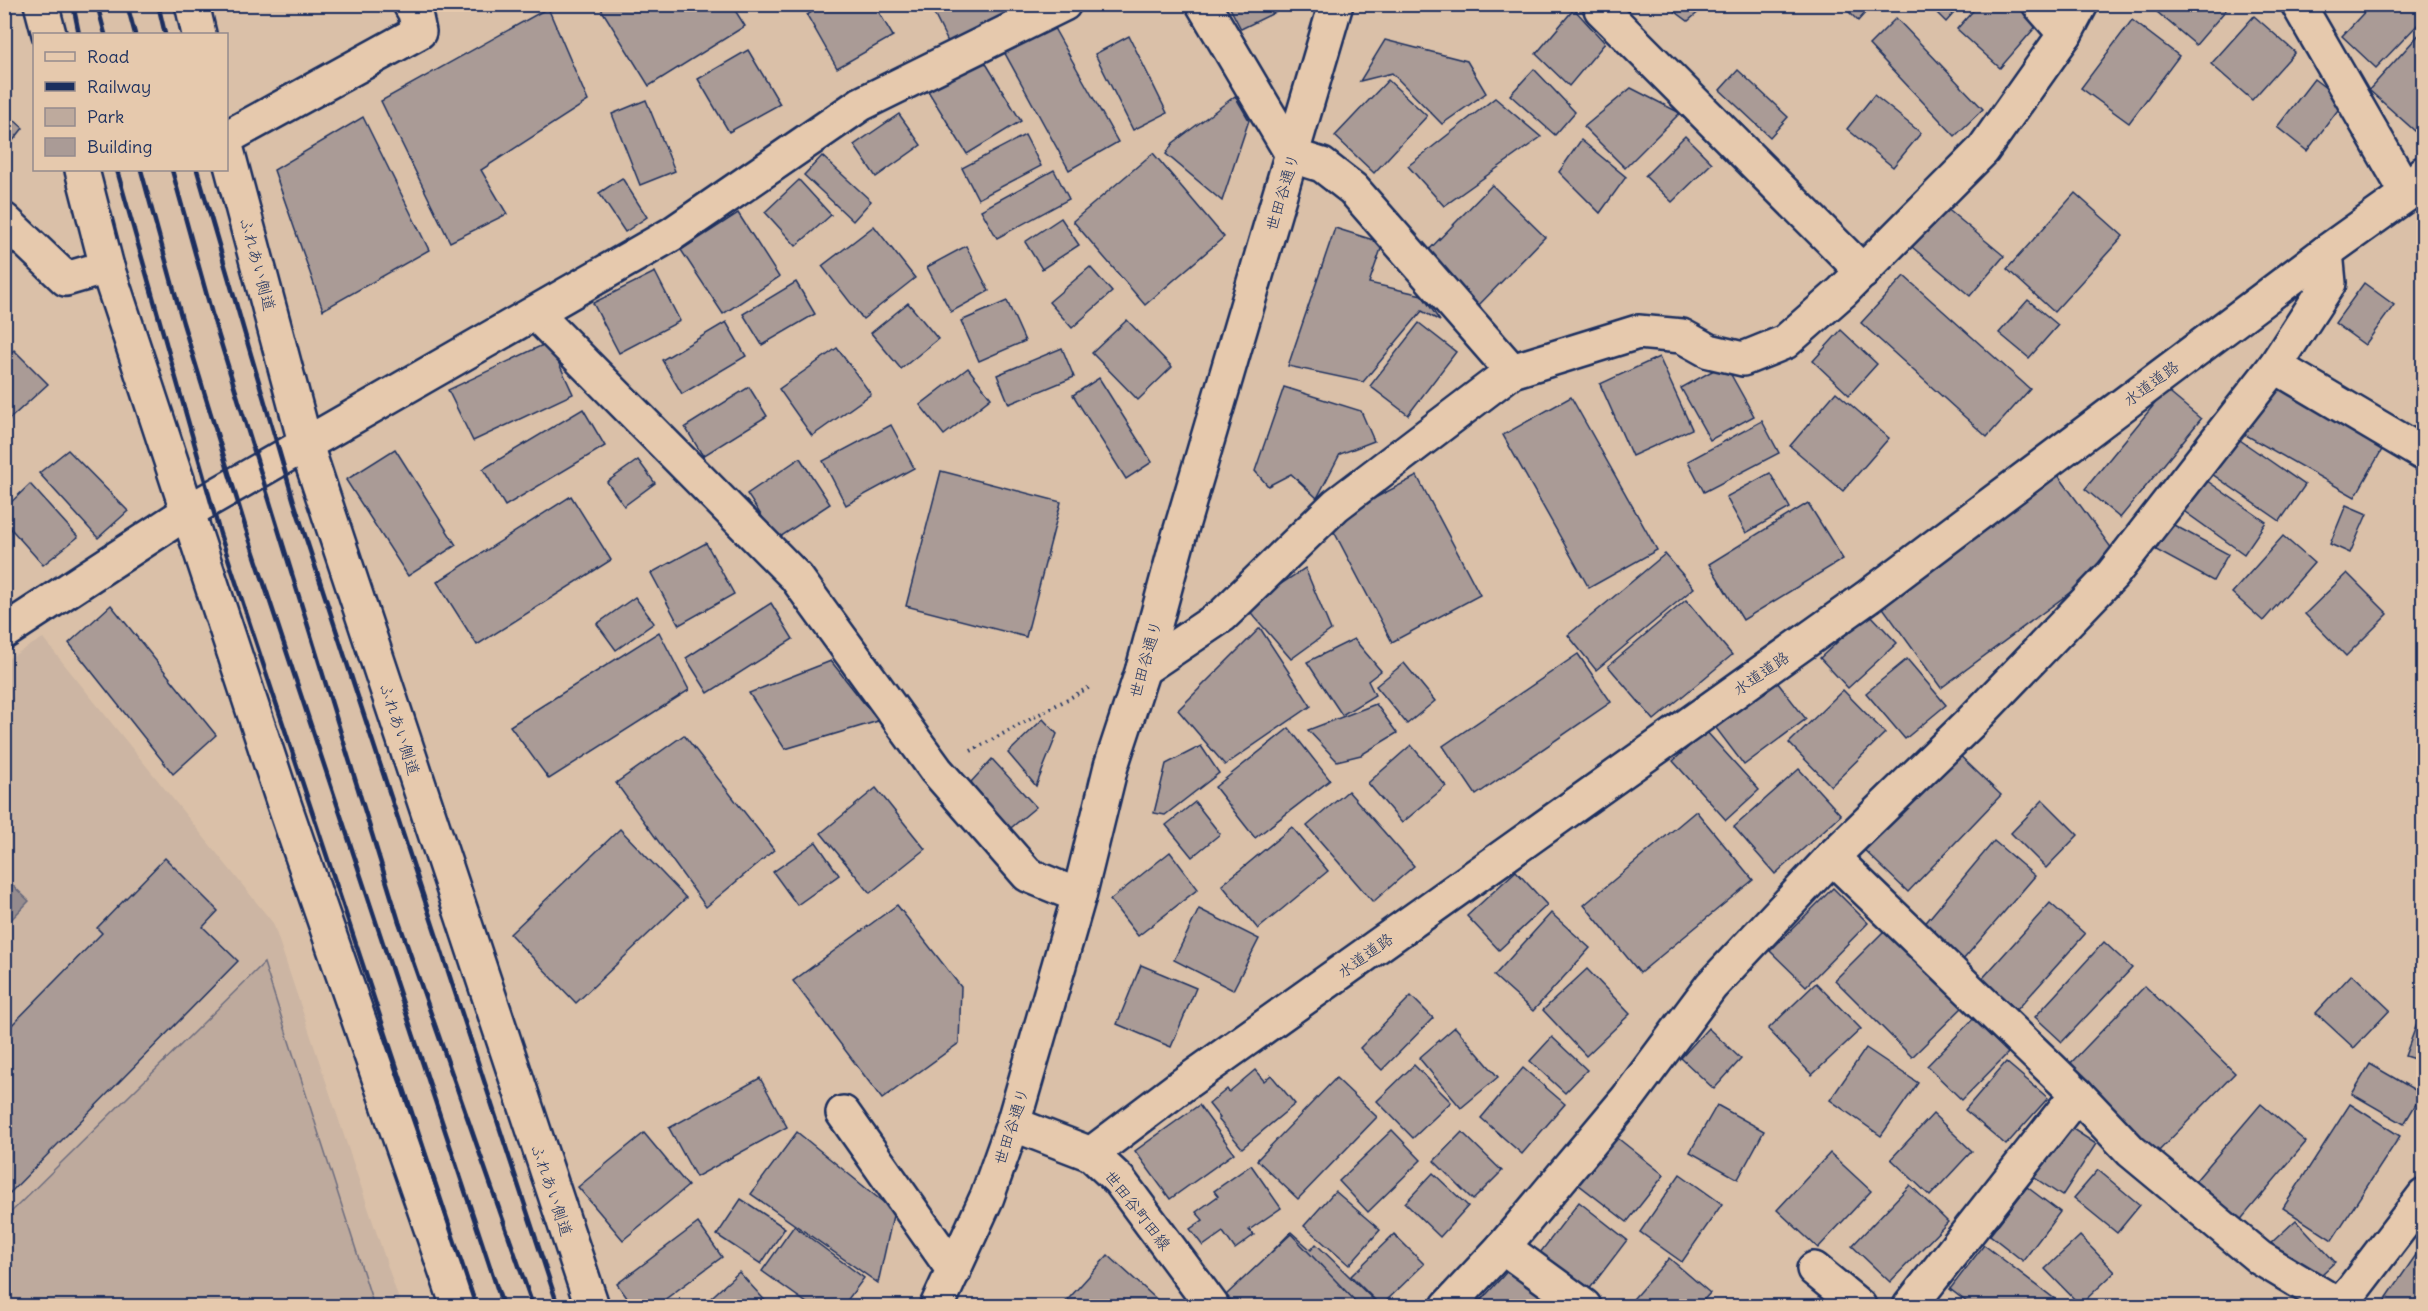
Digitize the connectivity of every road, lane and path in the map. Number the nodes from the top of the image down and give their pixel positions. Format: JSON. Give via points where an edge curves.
{"nodes":[{"id":1,"x":41,"y":4,"type":"edge"},
{"id":2,"x":192,"y":4,"type":"edge"},
{"id":3,"x":410,"y":4,"type":"edge"},
{"id":4,"x":1064,"y":4,"type":"edge"},
{"id":5,"x":1203,"y":4,"type":"edge"},
{"id":6,"x":1336,"y":4,"type":"edge"},
{"id":7,"x":2039,"y":4,"type":"edge"},
{"id":8,"x":2081,"y":4,"type":"edge"},
{"id":9,"x":2298,"y":4,"type":"edge"},
{"id":10,"x":1601,"y":9,"type":"dead end"},
{"id":11,"x":49,"y":33,"type":"edge"},
{"id":12,"x":199,"y":33,"type":"edge"},
{"id":13,"x":2065,"y":34,"type":"junction"},
{"id":14,"x":228,"y":137,"type":"edge"},
{"id":15,"x":228,"y":153,"type":"edge"},
{"id":16,"x":1293,"y":156,"type":"junction"},
{"id":17,"x":82,"y":171,"type":"edge"},
{"id":18,"x":2418,"y":182,"type":"edge"},
{"id":19,"x":4,"y":220,"type":"edge"},
{"id":20,"x":2326,"y":252,"type":"junction"},
{"id":21,"x":107,"y":267,"type":"junction"},
{"id":22,"x":1863,"y":272,"type":"junction"},
{"id":23,"x":535,"y":313,"type":"junction"},
{"id":24,"x":2275,"y":366,"type":"junction"},
{"id":25,"x":1512,"y":371,"type":"junction"},
{"id":26,"x":305,"y":442,"type":"junction"},
{"id":27,"x":2424,"y":454,"type":"edge"},
{"id":28,"x":189,"y":511,"type":"junction"},
{"id":29,"x":4,"y":632,"type":"edge"},
{"id":30,"x":1143,"y":669,"type":"junction"},
{"id":31,"x":1090,"y":687,"type":"dead end"},
{"id":32,"x":936,"y":770,"type":"junction"},
{"id":33,"x":1832,"y":857,"type":"junction"},
{"id":34,"x":1079,"y":896,"type":"junction"},
{"id":35,"x":2077,"y":1094,"type":"junction"},
{"id":36,"x":843,"y":1113,"type":"dead end"},
{"id":37,"x":1013,"y":1124,"type":"junction"},
{"id":38,"x":1091,"y":1154,"type":"junction"},
{"id":39,"x":2424,"y":1196,"type":"edge"},
{"id":40,"x":1503,"y":1247,"type":"junction"},
{"id":41,"x":1814,"y":1269,"type":"dead end"},
{"id":42,"x":954,"y":1271,"type":"junction"},
{"id":43,"x":458,"y":1306,"type":"edge"},
{"id":44,"x":592,"y":1306,"type":"edge"},
{"id":45,"x":938,"y":1306,"type":"edge"},
{"id":46,"x":1212,"y":1306,"type":"edge"},
{"id":47,"x":1448,"y":1306,"type":"edge"},
{"id":48,"x":1584,"y":1306,"type":"edge"},
{"id":49,"x":1859,"y":1306,"type":"edge"},
{"id":50,"x":1910,"y":1306,"type":"edge"},
{"id":51,"x":2340,"y":1306,"type":"edge"}],
"edges":[{"from":1,"to":11,"type":"street"},
{"from":2,"to":12,"type":"street"},
{"from":3,"to":14,"type":"street","via":[[419,32]]},
{"from":4,"to":23,"type":"street","via":[[861,104],[672,234]]},
{"from":5,"to":16,"type":"street"},
{"from":6,"to":16,"type":"street","name":"世田谷通り"},
{"from":7,"to":13,"type":"street"},
{"from":8,"to":13,"type":"street"},
{"from":9,"to":18,"type":"street"},
{"from":10,"to":22,"type":"street"},
{"from":13,"to":22,"type":"street","via":[[1983,150]]},
{"from":15,"to":26,"type":"street","name":"ふれあい側道"},
{"from":16,"to":25,"type":"street","via":[[1322,165],[1353,189]]},
{"from":16,"to":30,"type":"street","name":"世田谷通り"},
{"from":17,"to":21,"type":"street"},
{"from":18,"to":20,"type":"street","name":"水道道路"},
{"from":19,"to":21,"type":"street","via":[[66,279]]},
{"from":20,"to":24,"type":"street","via":[[2329,282]]},
{"from":20,"to":38,"type":"street","name":"水道道路","via":[[1869,596]]},
{"from":21,"to":28,"type":"street"},
{"from":22,"to":25,"type":"street","via":[[1785,342],[1743,359],[1709,351],[1682,336],[1638,332]]},
{"from":23,"to":26,"type":"street"},
{"from":23,"to":32,"type":"street","via":[[796,577]]},
{"from":24,"to":27,"type":"street"},
{"from":24,"to":33,"type":"street","via":[[2112,575],[1970,723]]},
{"from":25,"to":30,"type":"street","via":[[1335,505],[1223,615]]},
{"from":26,"to":28,"type":"street"},
{"from":26,"to":44,"type":"street","name":"ふれあい側道"},
{"from":28,"to":29,"type":"street"},
{"from":28,"to":43,"type":"street","via":[[284,804]]},
{"from":30,"to":34,"type":"street","name":"世田谷通り","via":[[1111,766]]},
{"from":31,"to":32,"type":"path"},
{"from":32,"to":34,"type":"street","via":[[1028,875]]},
{"from":33,"to":35,"type":"street"},
{"from":33,"to":40,"type":"street","via":[[1712,986],[1627,1099]]},
{"from":34,"to":37,"type":"street","name":"世田谷通り"},
{"from":35,"to":50,"type":"street"},
{"from":35,"to":51,"type":"street","via":[[2130,1151],[2260,1258]]},
{"from":36,"to":42,"type":"street"},
{"from":37,"to":38,"type":"street","name":"世田谷町田線"},
{"from":37,"to":42,"type":"street","name":"世田谷通り","via":[[987,1197]]},
{"from":38,"to":46,"type":"street","name":"世田谷町田線","via":[[1119,1180]]},
{"from":39,"to":51,"type":"street"},
{"from":40,"to":47,"type":"street"},
{"from":40,"to":48,"type":"street"},
{"from":41,"to":49,"type":"street"},
{"from":42,"to":45,"type":"street","name":"世田谷通り"}]}
